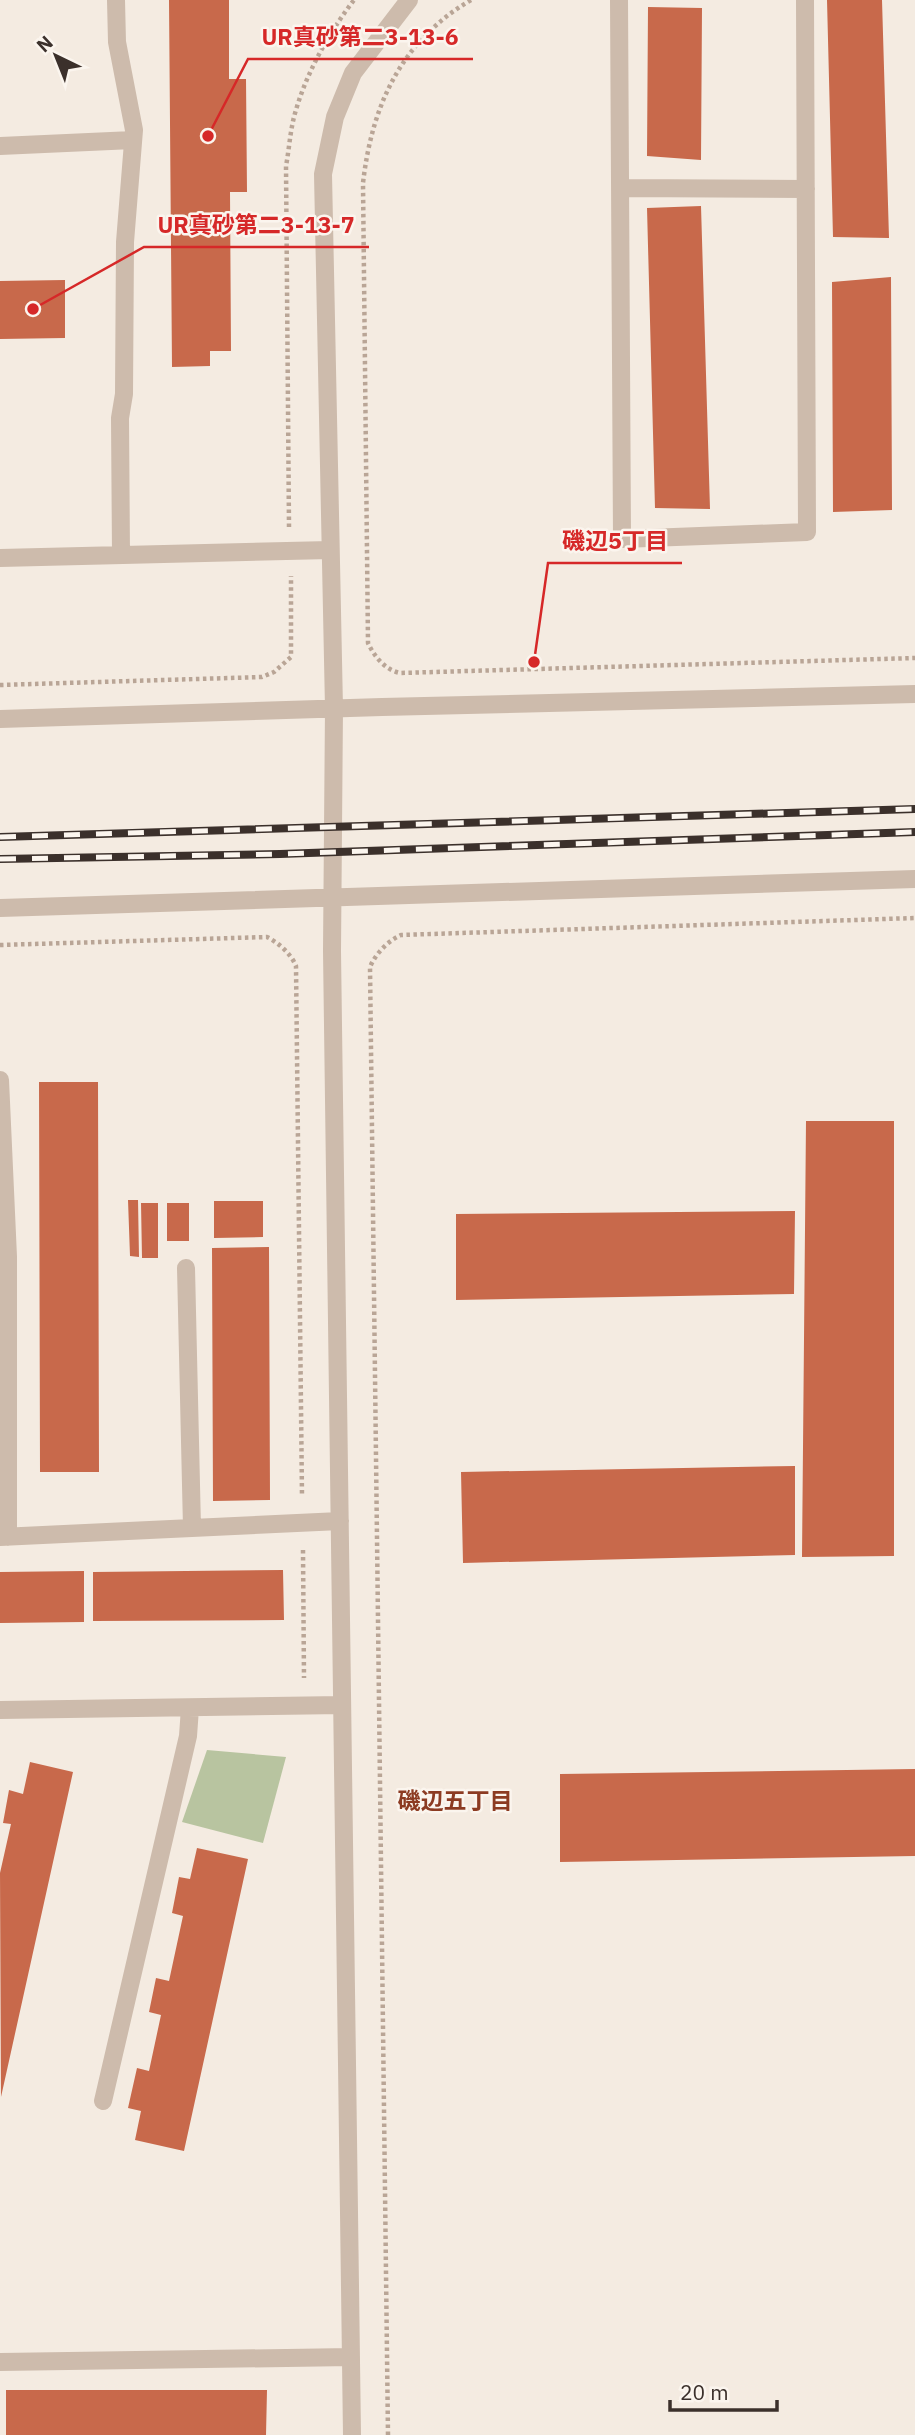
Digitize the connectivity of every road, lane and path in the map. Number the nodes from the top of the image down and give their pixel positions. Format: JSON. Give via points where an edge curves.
{"nodes":[{"id":1,"x":116,"y":0,"type":"edge"},
{"id":2,"x":354,"y":0,"type":"edge"},
{"id":3,"x":409,"y":0,"type":"edge"},
{"id":4,"x":471,"y":0,"type":"edge"},
{"id":5,"x":619,"y":0,"type":"edge"},
{"id":6,"x":805,"y":0,"type":"edge"},
{"id":7,"x":133,"y":140,"type":"junction"},
{"id":8,"x":0,"y":146,"type":"edge"},
{"id":9,"x":620,"y":188,"type":"junction"},
{"id":10,"x":806,"y":189,"type":"junction"},
{"id":11,"x":283,"y":529,"type":"dead end"},
{"id":12,"x":330,"y":550,"type":"junction"},
{"id":13,"x":121,"y":555,"type":"junction"},
{"id":14,"x":0,"y":558,"type":"edge"},
{"id":15,"x":291,"y":565,"type":"dead end"},
{"id":16,"x":915,"y":658,"type":"edge"},
{"id":17,"x":0,"y":685,"type":"edge"},
{"id":18,"x":915,"y":694,"type":"edge"},
{"id":19,"x":334,"y":708,"type":"junction"},
{"id":20,"x":0,"y":719,"type":"edge"},
{"id":21,"x":915,"y":879,"type":"edge"},
{"id":22,"x":333,"y":897,"type":"junction"},
{"id":23,"x":0,"y":908,"type":"edge"},
{"id":24,"x":915,"y":918,"type":"edge"},
{"id":25,"x":0,"y":945,"type":"edge"},
{"id":26,"x":0,"y":1080,"type":"edge"},
{"id":27,"x":4,"y":1257,"type":"edge"},
{"id":28,"x":186,"y":1268,"type":"dead end"},
{"id":29,"x":340,"y":1521,"type":"junction"},
{"id":30,"x":302,"y":1522,"type":"junction"},
{"id":31,"x":192,"y":1528,"type":"junction"},
{"id":32,"x":4,"y":1537,"type":"edge"},
{"id":33,"x":304,"y":1678,"type":"dead end"},
{"id":34,"x":342,"y":1705,"type":"junction"},
{"id":35,"x":190,"y":1708,"type":"junction"},
{"id":36,"x":0,"y":1710,"type":"edge"},
{"id":37,"x":103,"y":2101,"type":"dead end"},
{"id":38,"x":351,"y":2357,"type":"junction"},
{"id":39,"x":0,"y":2362,"type":"edge"},
{"id":40,"x":352,"y":2435,"type":"edge"},
{"id":41,"x":388,"y":2435,"type":"edge"}],
"edges":[{"from":1,"to":7,"type":"street","via":[[117,42]]},
{"from":2,"to":11,"type":"path","via":[[314,64],[294,117],[286,166],[290,526]]},
{"from":3,"to":12,"type":"street","via":[[353,73],[335,117],[323,174]]},
{"from":4,"to":16,"type":"path","via":[[436,24],[399,69],[372,127],[366,155],[368,643],[373,654],[400,673]]},
{"from":5,"to":9,"type":"street"},
{"from":6,"to":10,"type":"street"},
{"from":7,"to":8,"type":"street"},
{"from":7,"to":13,"type":"street","via":[[125,242]]},
{"from":9,"to":10,"type":"street"},
{"from":9,"to":10,"type":"street","via":[[622,539],[807,533]]},
{"from":12,"to":13,"type":"street"},
{"from":12,"to":19,"type":"street"},
{"from":13,"to":14,"type":"street"},
{"from":15,"to":17,"type":"path","via":[[291,657],[262,677]]},
{"from":18,"to":19,"type":"street"},
{"from":19,"to":20,"type":"street"},
{"from":19,"to":22,"type":"street"},
{"from":21,"to":22,"type":"street"},
{"from":22,"to":23,"type":"street"},
{"from":22,"to":29,"type":"street"},
{"from":24,"to":41,"type":"path","via":[[401,934],[370,967]]},
{"from":25,"to":30,"type":"path","via":[[267,937],[294,961]]},
{"from":26,"to":27,"type":"street"},
{"from":27,"to":32,"type":"street"},
{"from":28,"to":31,"type":"street"},
{"from":29,"to":30,"type":"street"},
{"from":29,"to":34,"type":"street"},
{"from":30,"to":31,"type":"street"},
{"from":30,"to":33,"type":"path"},
{"from":31,"to":32,"type":"street"},
{"from":34,"to":35,"type":"street"},
{"from":34,"to":38,"type":"street"},
{"from":35,"to":36,"type":"street"},
{"from":35,"to":37,"type":"street","via":[[188,1735]]},
{"from":38,"to":39,"type":"street"},
{"from":38,"to":40,"type":"street"}]}
